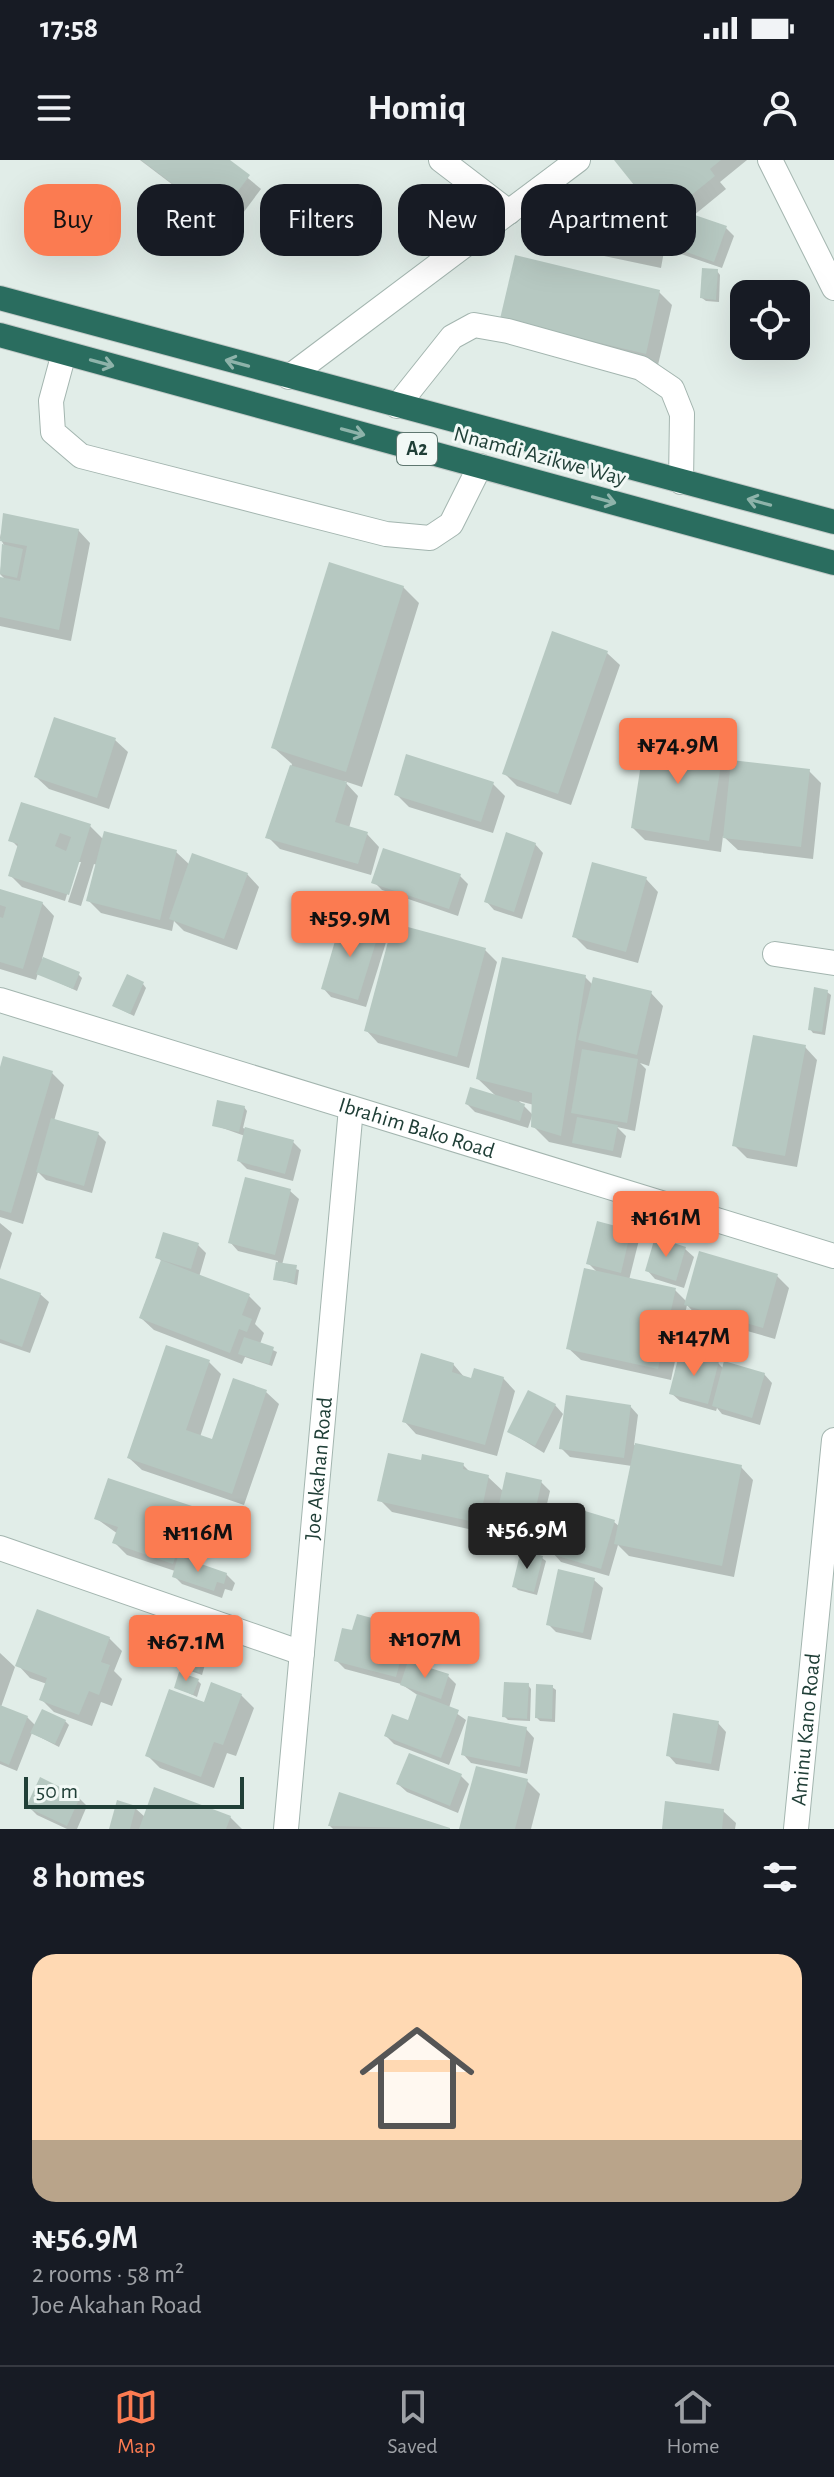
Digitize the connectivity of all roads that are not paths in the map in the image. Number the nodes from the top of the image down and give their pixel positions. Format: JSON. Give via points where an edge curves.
{"nodes":[{"id":1,"x":441,"y":160,"type":"edge"},
{"id":2,"x":578,"y":160,"type":"edge"},
{"id":3,"x":770,"y":160,"type":"edge"},
{"id":4,"x":509,"y":212,"type":"junction"},
{"id":5,"x":834,"y":288,"type":"edge"},
{"id":6,"x":0,"y":298,"type":"edge"},
{"id":7,"x":74,"y":318,"type":"junction"},
{"id":8,"x":0,"y":335,"type":"edge"},
{"id":9,"x":64,"y":353,"type":"junction"},
{"id":10,"x":289,"y":377,"type":"junction"},
{"id":11,"x":397,"y":406,"type":"junction"},
{"id":12,"x":480,"y":466,"type":"junction"},
{"id":13,"x":681,"y":482,"type":"junction"},
{"id":14,"x":834,"y":522,"type":"edge"},
{"id":15,"x":834,"y":563,"type":"edge"},
{"id":16,"x":775,"y":954,"type":"dead end"},
{"id":17,"x":834,"y":963,"type":"edge"},
{"id":18,"x":0,"y":1000,"type":"edge"},
{"id":19,"x":351,"y":1108,"type":"junction"},
{"id":20,"x":834,"y":1256,"type":"edge"},
{"id":21,"x":834,"y":1440,"type":"edge"},
{"id":22,"x":831,"y":1505,"type":"edge"},
{"id":23,"x":0,"y":1548,"type":"edge"},
{"id":24,"x":302,"y":1653,"type":"junction"},
{"id":25,"x":286,"y":1829,"type":"edge"},
{"id":26,"x":796,"y":1829,"type":"edge"}],
"edges":[{"from":1,"to":4,"type":"street"},
{"from":2,"to":4,"type":"street"},
{"from":3,"to":5,"type":"street"},
{"from":4,"to":10,"type":"street"},
{"from":6,"to":7,"type":"highway","name":"Nnamdi Azikwe Way","number":"A2"},
{"from":7,"to":9,"type":"highway"},
{"from":10,"to":7,"type":"highway","name":"Nnamdi Azikwe Way","number":"A2","one_way":true},
{"from":8,"to":9,"type":"highway","name":"Nnamdi Azikwe Way","number":"A2"},
{"from":9,"to":12,"type":"highway","name":"Nnamdi Azikwe Way","number":"A2","one_way":true},
{"from":9,"to":12,"type":"street","via":[[51,401],[53,432],[81,456],[386,534],[430,538],[451,524]]},
{"from":10,"to":11,"type":"highway","name":"Nnamdi Azikwe Way","number":"A2"},
{"from":11,"to":13,"type":"highway","name":"Nnamdi Azikwe Way","number":"A2"},
{"from":11,"to":13,"type":"street","via":[[452,337],[474,325],[508,331],[641,368],[672,389],[682,414]]},
{"from":12,"to":15,"type":"highway","name":"Nnamdi Azikwe Way","number":"A2","one_way":true},
{"from":14,"to":13,"type":"highway","name":"Nnamdi Azikwe Way","number":"A2","one_way":true},
{"from":16,"to":17,"type":"street"},
{"from":18,"to":19,"type":"street","name":"Ibrahim Bako Road"},
{"from":19,"to":20,"type":"street","name":"Ibrahim Bako Road"},
{"from":19,"to":24,"type":"street","name":"Joe Akahan Road"},
{"from":21,"to":22,"type":"street","name":"Aminu Kano Road"},
{"from":22,"to":26,"type":"street","name":"Aminu Kano Road"},
{"from":23,"to":24,"type":"street"},
{"from":24,"to":25,"type":"street","name":"Joe Akahan Road"}]}
